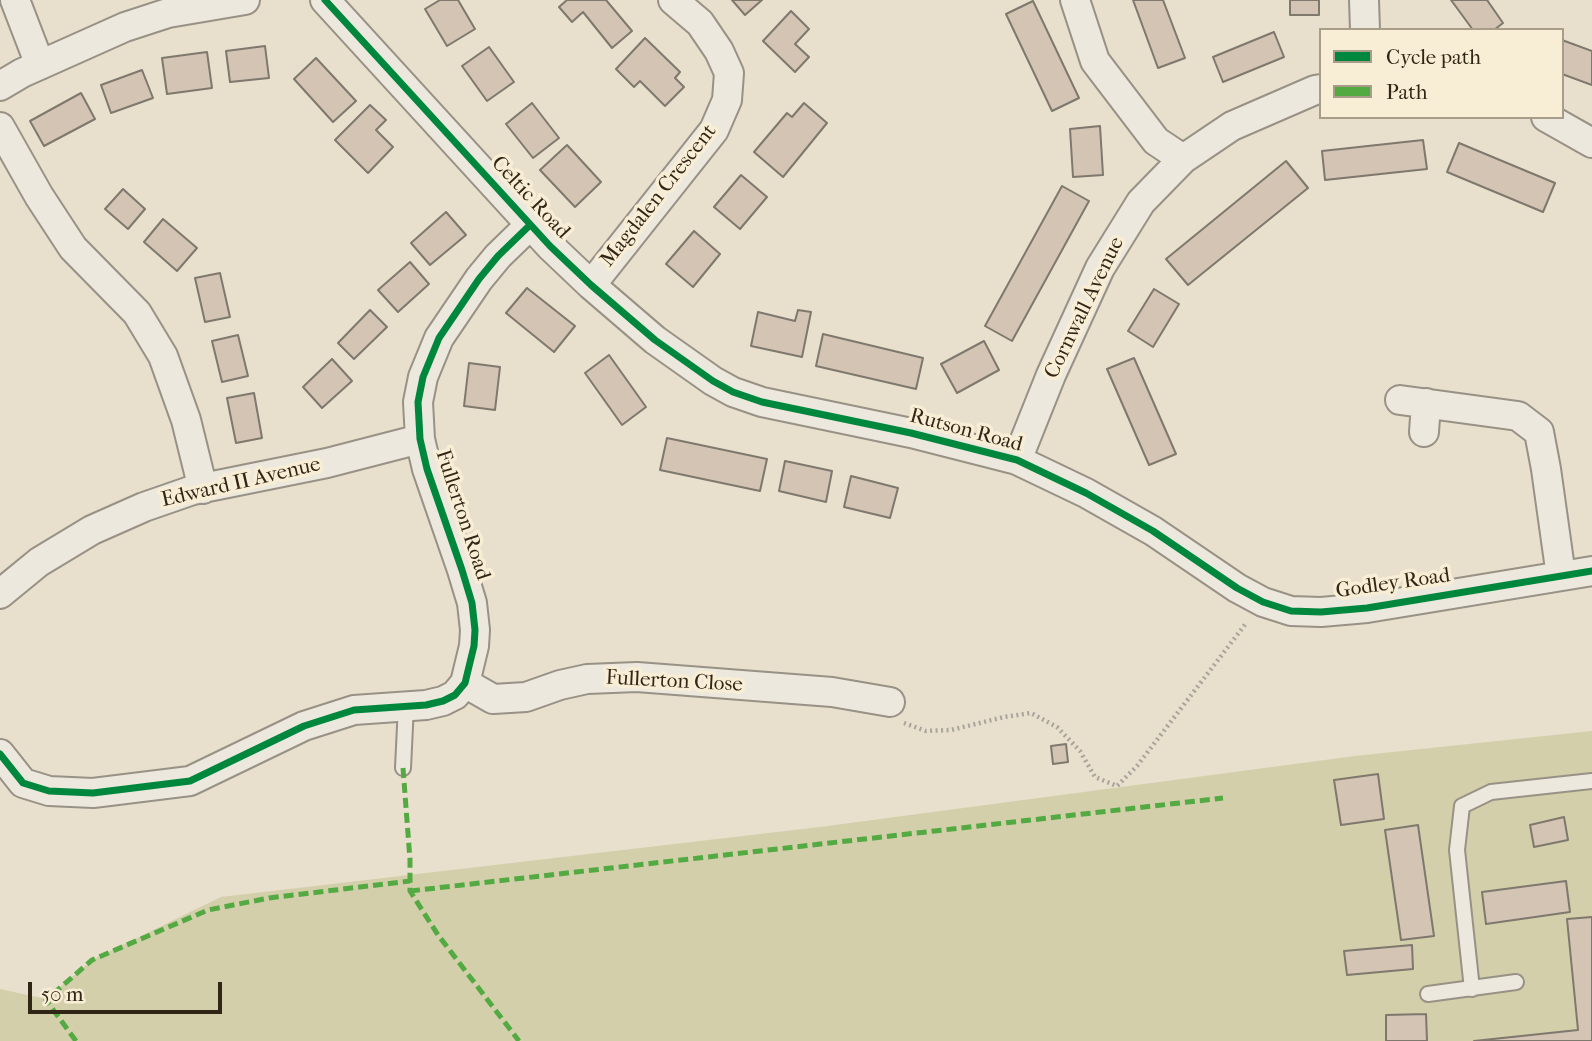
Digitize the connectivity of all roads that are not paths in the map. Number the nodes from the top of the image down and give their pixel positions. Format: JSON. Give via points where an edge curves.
{"nodes":[{"id":1,"x":15,"y":0,"type":"edge"},
{"id":2,"x":245,"y":0,"type":"edge"},
{"id":3,"x":325,"y":0,"type":"edge"},
{"id":4,"x":673,"y":0,"type":"edge"},
{"id":5,"x":1074,"y":0,"type":"edge"},
{"id":6,"x":1364,"y":0,"type":"edge"},
{"id":7,"x":1365,"y":28,"type":"edge"},
{"id":8,"x":40,"y":65,"type":"junction"},
{"id":9,"x":0,"y":86,"type":"edge"},
{"id":10,"x":1319,"y":89,"type":"edge"},
{"id":11,"x":1549,"y":119,"type":"edge"},
{"id":12,"x":0,"y":127,"type":"edge"},
{"id":13,"x":1592,"y":144,"type":"edge"},
{"id":14,"x":1183,"y":159,"type":"junction"},
{"id":15,"x":530,"y":225,"type":"junction"},
{"id":16,"x":590,"y":285,"type":"junction"},
{"id":17,"x":733,"y":392,"type":"joint"},
{"id":18,"x":1424,"y":432,"type":"dead end"},
{"id":19,"x":420,"y":439,"type":"junction"},
{"id":20,"x":1017,"y":460,"type":"junction"},
{"id":21,"x":203,"y":489,"type":"junction"},
{"id":22,"x":1209,"y":568,"type":"joint"},
{"id":23,"x":1592,"y":571,"type":"edge"},
{"id":24,"x":1562,"y":576,"type":"junction"},
{"id":25,"x":0,"y":594,"type":"edge"},
{"id":26,"x":465,"y":682,"type":"junction"},
{"id":27,"x":890,"y":702,"type":"road end"},
{"id":28,"x":406,"y":705,"type":"junction"},
{"id":29,"x":0,"y":754,"type":"edge"},
{"id":30,"x":403,"y":768,"type":"dead end"},
{"id":31,"x":1592,"y":781,"type":"edge"},
{"id":32,"x":1516,"y":982,"type":"dead end"},
{"id":33,"x":1472,"y":989,"type":"junction"},
{"id":34,"x":1428,"y":995,"type":"dead end"}],
"edges":[{"from":1,"to":8,"type":"street"},
{"from":2,"to":8,"type":"street","via":[[168,13]]},
{"from":3,"to":15,"type":"street","name":"Celtic Road"},
{"from":4,"to":16,"type":"street","name":"Magdalen Crescent","via":[[700,23],[719,51],[729,73],[727,100],[714,130]]},
{"from":5,"to":14,"type":"street","via":[[1094,61],[1156,141]]},
{"from":6,"to":7,"type":"street"},
{"from":8,"to":9,"type":"street"},
{"from":10,"to":14,"type":"street","name":"Cornwall Avenue","via":[[1232,126]]},
{"from":11,"to":13,"type":"street"},
{"from":12,"to":21,"type":"street","via":[[73,248],[137,313],[163,356],[186,420]]},
{"from":14,"to":20,"type":"street","name":"Cornwall Avenue","via":[[1141,202],[1100,268]]},
{"from":15,"to":16,"type":"street","name":"Celtic Road"},
{"from":15,"to":19,"type":"street","name":"Fullerton Road","via":[[478,279],[439,338],[418,402]]},
{"from":16,"to":17,"type":"street","name":"Celtic Road","via":[[654,340]]},
{"from":17,"to":20,"type":"street","name":"Rutson Road"},
{"from":18,"to":24,"type":"street","via":[[1413,402],[1518,416],[1539,432]]},
{"from":19,"to":21,"type":"street","name":"Edward II Avenue"},
{"from":19,"to":26,"type":"street","name":"Fullerton Road","via":[[472,603],[474,646]]},
{"from":20,"to":22,"type":"street","name":"Rutson Road","via":[[1142,524]]},
{"from":21,"to":25,"type":"street","name":"Edward II Avenue","via":[[144,507],[92,530],[39,562]]},
{"from":22,"to":24,"type":"street","name":"Godley Road","via":[[1263,602],[1291,611],[1321,612]]},
{"from":23,"to":24,"type":"street","name":"Godley Road"},
{"from":26,"to":27,"type":"street","name":"Fullerton Close","via":[[493,699],[526,697],[587,679],[638,677],[832,692]]},
{"from":26,"to":28,"type":"street","via":[[443,701]]},
{"from":28,"to":29,"type":"street","via":[[354,710],[304,726],[190,781],[93,793],[49,791],[23,783]]},
{"from":28,"to":30,"type":"lane"},
{"from":31,"to":33,"type":"lane","via":[[1491,792],[1462,806],[1457,849]]},
{"from":32,"to":33,"type":"lane"},
{"from":33,"to":34,"type":"lane"}]}
